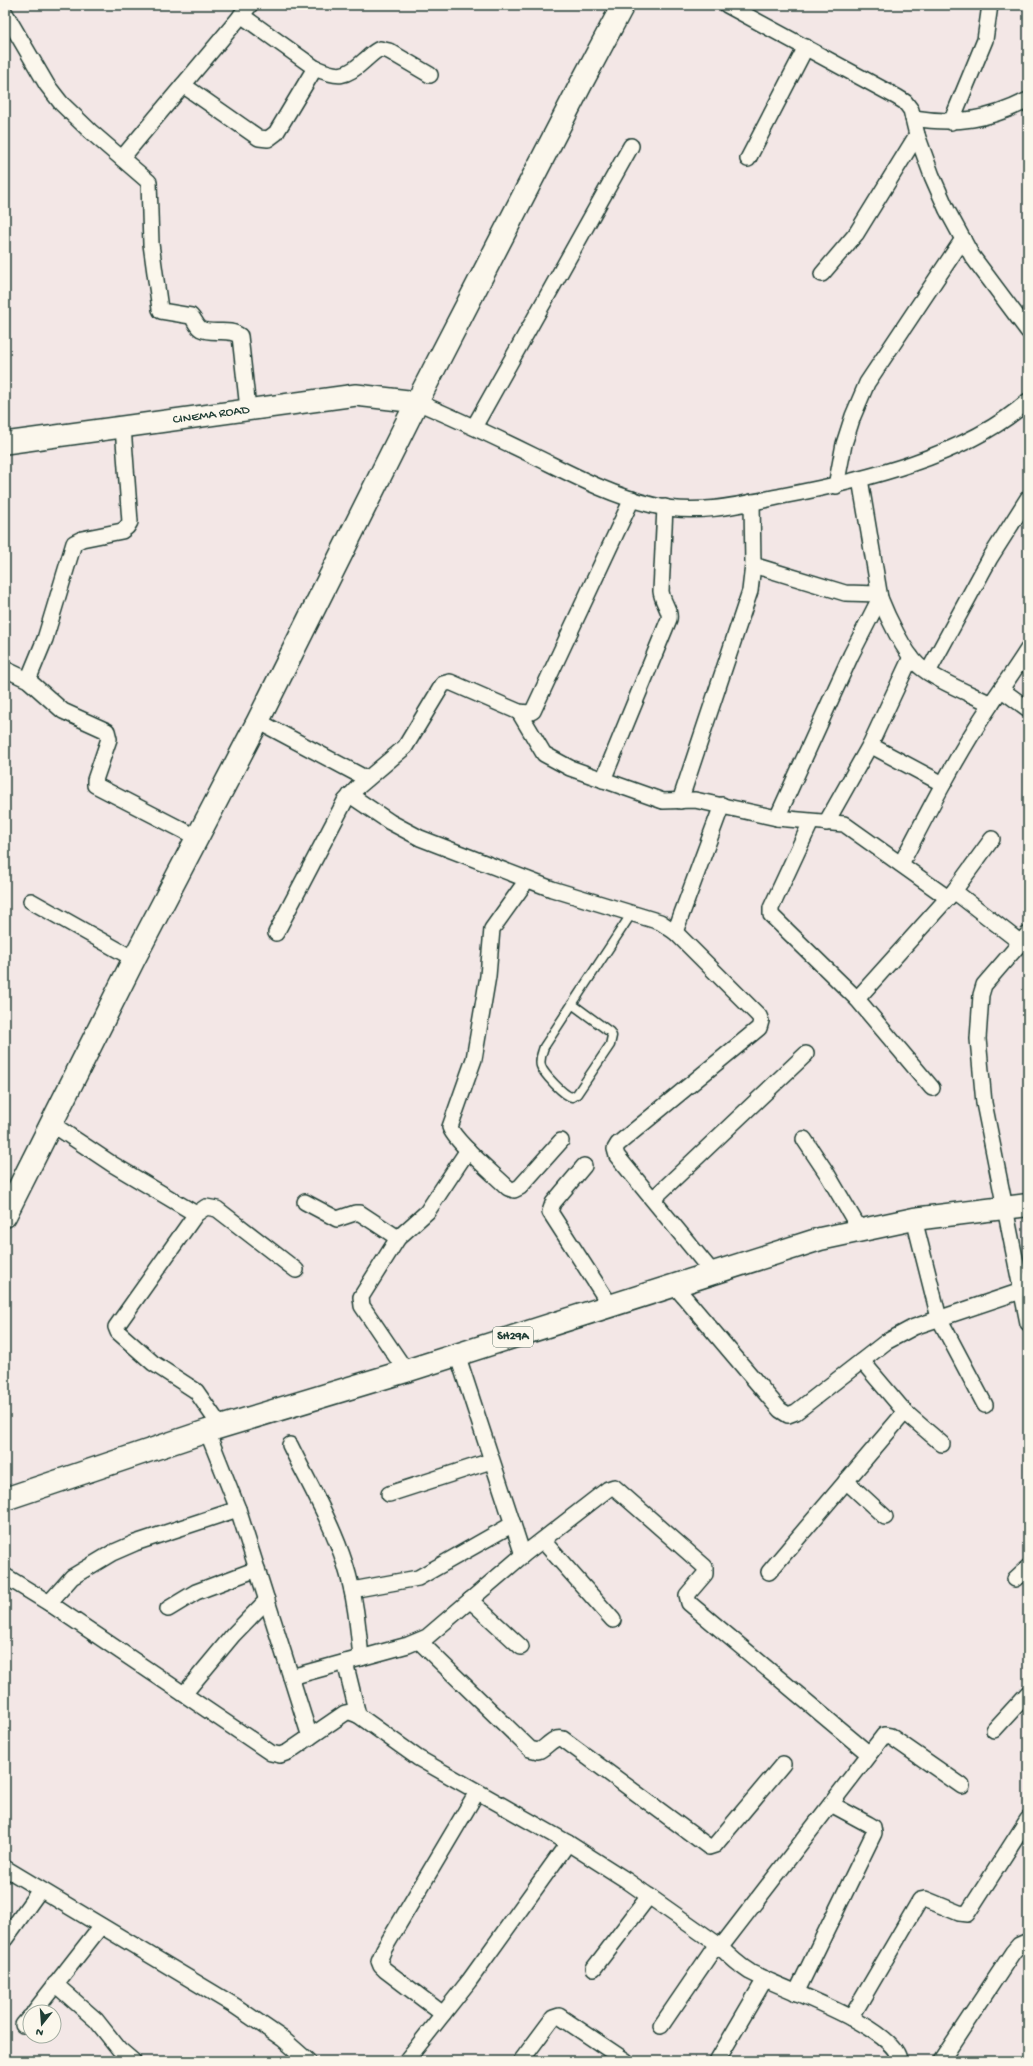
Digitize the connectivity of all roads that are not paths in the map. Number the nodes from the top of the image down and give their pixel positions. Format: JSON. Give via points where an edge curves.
{"nodes":[{"id":1,"x":624,"y":5,"type":"edge"},
{"id":2,"x":727,"y":5,"type":"edge"},
{"id":3,"x":990,"y":5,"type":"edge"},
{"id":4,"x":246,"y":10,"type":"edge"},
{"id":5,"x":5,"y":13,"type":"edge"},
{"id":6,"x":806,"y":47,"type":"junction"},
{"id":7,"x":315,"y":68,"type":"junction"},
{"id":8,"x":430,"y":75,"type":"dead end"},
{"id":9,"x":183,"y":85,"type":"junction"},
{"id":10,"x":1028,"y":100,"type":"edge"},
{"id":11,"x":913,"y":118,"type":"junction"},
{"id":12,"x":952,"y":122,"type":"junction"},
{"id":13,"x":917,"y":135,"type":"junction"},
{"id":14,"x":631,"y":146,"type":"dead end"},
{"id":15,"x":122,"y":158,"type":"junction"},
{"id":16,"x":748,"y":159,"type":"dead end"},
{"id":17,"x":963,"y":239,"type":"junction"},
{"id":18,"x":822,"y":274,"type":"dead end"},
{"id":19,"x":1028,"y":330,"type":"edge"},
{"id":20,"x":1028,"y":401,"type":"edge"},
{"id":21,"x":417,"y":402,"type":"junction"},
{"id":22,"x":248,"y":410,"type":"junction"},
{"id":23,"x":123,"y":427,"type":"junction"},
{"id":24,"x":474,"y":427,"type":"junction"},
{"id":25,"x":5,"y":443,"type":"edge"},
{"id":26,"x":860,"y":479,"type":"junction"},
{"id":27,"x":836,"y":486,"type":"junction"},
{"id":28,"x":1028,"y":498,"type":"edge"},
{"id":29,"x":632,"y":499,"type":"junction"},
{"id":30,"x":752,"y":502,"type":"junction"},
{"id":31,"x":666,"y":507,"type":"junction"},
{"id":32,"x":753,"y":564,"type":"junction"},
{"id":33,"x":880,"y":596,"type":"junction"},
{"id":34,"x":1028,"y":649,"type":"edge"},
{"id":35,"x":911,"y":657,"type":"junction"},
{"id":36,"x":5,"y":669,"type":"edge"},
{"id":37,"x":928,"y":672,"type":"junction"},
{"id":38,"x":28,"y":680,"type":"junction"},
{"id":39,"x":1002,"y":690,"type":"junction"},
{"id":40,"x":991,"y":704,"type":"junction"},
{"id":41,"x":1028,"y":709,"type":"edge"},
{"id":42,"x":519,"y":712,"type":"junction"},
{"id":43,"x":258,"y":721,"type":"junction"},
{"id":44,"x":870,"y":745,"type":"junction"},
{"id":45,"x":367,"y":779,"type":"junction"},
{"id":46,"x":603,"y":780,"type":"junction"},
{"id":47,"x":943,"y":784,"type":"junction"},
{"id":48,"x":350,"y":795,"type":"junction"},
{"id":49,"x":680,"y":801,"type":"junction"},
{"id":50,"x":722,"y":805,"type":"junction"},
{"id":51,"x":777,"y":818,"type":"junction"},
{"id":52,"x":811,"y":822,"type":"junction"},
{"id":53,"x":826,"y":823,"type":"junction"},
{"id":54,"x":198,"y":838,"type":"junction"},
{"id":55,"x":992,"y":839,"type":"dead end"},
{"id":56,"x":901,"y":864,"type":"junction"},
{"id":57,"x":527,"y":880,"type":"junction"},
{"id":58,"x":951,"y":895,"type":"junction"},
{"id":59,"x":32,"y":900,"type":"dead end"},
{"id":60,"x":632,"y":912,"type":"junction"},
{"id":61,"x":675,"y":932,"type":"junction"},
{"id":62,"x":276,"y":933,"type":"dead end"},
{"id":63,"x":1025,"y":938,"type":"edge"},
{"id":64,"x":134,"y":959,"type":"junction"},
{"id":65,"x":857,"y":1000,"type":"junction"},
{"id":66,"x":572,"y":1004,"type":"junction"},
{"id":67,"x":806,"y":1054,"type":"dead end"},
{"id":68,"x":932,"y":1088,"type":"dead end"},
{"id":69,"x":52,"y":1124,"type":"junction"},
{"id":70,"x":804,"y":1139,"type":"dead end"},
{"id":71,"x":561,"y":1141,"type":"dead end"},
{"id":72,"x":468,"y":1150,"type":"junction"},
{"id":73,"x":584,"y":1166,"type":"dead end"},
{"id":74,"x":653,"y":1199,"type":"junction"},
{"id":75,"x":305,"y":1202,"type":"dead end"},
{"id":76,"x":1028,"y":1205,"type":"edge"},
{"id":77,"x":1006,"y":1208,"type":"junction"},
{"id":78,"x":196,"y":1214,"type":"junction"},
{"id":79,"x":5,"y":1216,"type":"edge"},
{"id":80,"x":914,"y":1219,"type":"junction"},
{"id":81,"x":860,"y":1230,"type":"junction"},
{"id":82,"x":398,"y":1238,"type":"junction"},
{"id":83,"x":296,"y":1270,"type":"dead end"},
{"id":84,"x":712,"y":1272,"type":"junction"},
{"id":85,"x":674,"y":1285,"type":"junction"},
{"id":86,"x":1021,"y":1291,"type":"junction"},
{"id":87,"x":610,"y":1305,"type":"junction"},
{"id":88,"x":939,"y":1318,"type":"junction"},
{"id":89,"x":1028,"y":1322,"type":"edge"},
{"id":90,"x":457,"y":1354,"type":"junction"},
{"id":91,"x":862,"y":1361,"type":"junction"},
{"id":92,"x":406,"y":1371,"type":"junction"},
{"id":93,"x":985,"y":1405,"type":"dead end"},
{"id":94,"x":905,"y":1412,"type":"junction"},
{"id":95,"x":214,"y":1429,"type":"junction"},
{"id":96,"x":942,"y":1444,"type":"dead end"},
{"id":97,"x":290,"y":1445,"type":"dead end"},
{"id":98,"x":491,"y":1461,"type":"junction"},
{"id":99,"x":846,"y":1481,"type":"junction"},
{"id":100,"x":389,"y":1494,"type":"dead end"},
{"id":101,"x":5,"y":1499,"type":"edge"},
{"id":102,"x":238,"y":1509,"type":"junction"},
{"id":103,"x":885,"y":1517,"type":"dead end"},
{"id":104,"x":513,"y":1524,"type":"junction"},
{"id":105,"x":543,"y":1541,"type":"junction"},
{"id":106,"x":523,"y":1555,"type":"junction"},
{"id":107,"x":1028,"y":1567,"type":"edge"},
{"id":108,"x":257,"y":1569,"type":"junction"},
{"id":109,"x":768,"y":1572,"type":"dead end"},
{"id":110,"x":5,"y":1576,"type":"edge"},
{"id":111,"x":1015,"y":1579,"type":"dead end"},
{"id":112,"x":352,"y":1590,"type":"junction"},
{"id":113,"x":267,"y":1600,"type":"junction"},
{"id":114,"x":470,"y":1600,"type":"junction"},
{"id":115,"x":49,"y":1603,"type":"junction"},
{"id":116,"x":168,"y":1609,"type":"dead end"},
{"id":117,"x":614,"y":1620,"type":"dead end"},
{"id":118,"x":418,"y":1641,"type":"junction"},
{"id":119,"x":521,"y":1646,"type":"dead end"},
{"id":120,"x":361,"y":1658,"type":"junction"},
{"id":121,"x":345,"y":1662,"type":"junction"},
{"id":122,"x":291,"y":1677,"type":"junction"},
{"id":123,"x":1028,"y":1693,"type":"edge"},
{"id":124,"x":184,"y":1694,"type":"junction"},
{"id":125,"x":358,"y":1715,"type":"junction"},
{"id":126,"x":994,"y":1730,"type":"dead end"},
{"id":127,"x":310,"y":1737,"type":"junction"},
{"id":128,"x":869,"y":1754,"type":"junction"},
{"id":129,"x":783,"y":1764,"type":"dead end"},
{"id":130,"x":962,"y":1786,"type":"dead end"},
{"id":131,"x":477,"y":1792,"type":"junction"},
{"id":132,"x":831,"y":1804,"type":"junction"},
{"id":133,"x":1028,"y":1821,"type":"edge"},
{"id":134,"x":568,"y":1842,"type":"junction"},
{"id":135,"x":5,"y":1868,"type":"edge"},
{"id":136,"x":40,"y":1890,"type":"junction"},
{"id":137,"x":649,"y":1896,"type":"junction"},
{"id":138,"x":101,"y":1926,"type":"junction"},
{"id":139,"x":5,"y":1939,"type":"edge"},
{"id":140,"x":1028,"y":1941,"type":"edge"},
{"id":141,"x":718,"y":1946,"type":"junction"},
{"id":142,"x":594,"y":1968,"type":"dead end"},
{"id":143,"x":765,"y":1979,"type":"junction"},
{"id":144,"x":56,"y":1984,"type":"junction"},
{"id":145,"x":796,"y":1992,"type":"junction"},
{"id":146,"x":40,"y":2004,"type":"edge"},
{"id":147,"x":443,"y":2014,"type":"junction"},
{"id":148,"x":851,"y":2018,"type":"junction"},
{"id":149,"x":661,"y":2026,"type":"dead end"},
{"id":150,"x":133,"y":2061,"type":"edge"},
{"id":151,"x":308,"y":2061,"type":"edge"},
{"id":152,"x":406,"y":2061,"type":"edge"},
{"id":153,"x":521,"y":2061,"type":"edge"},
{"id":154,"x":626,"y":2061,"type":"edge"},
{"id":155,"x":717,"y":2061,"type":"edge"},
{"id":156,"x":899,"y":2061,"type":"edge"},
{"id":157,"x":941,"y":2061,"type":"edge"}],
"edges":[{"from":1,"to":21,"type":"main road"},
{"from":2,"to":6,"type":"street"},
{"from":3,"to":12,"type":"street","via":[[985,40]]},
{"from":4,"to":7,"type":"street"},
{"from":4,"to":9,"type":"street"},
{"from":5,"to":15,"type":"street","via":[[61,104]]},
{"from":6,"to":11,"type":"street","via":[[905,102]]},
{"from":6,"to":16,"type":"street"},
{"from":7,"to":8,"type":"street","via":[[334,75],[348,74],[380,49],[390,51]]},
{"from":7,"to":9,"type":"street","via":[[276,133],[268,139],[259,138]]},
{"from":9,"to":15,"type":"street"},
{"from":10,"to":12,"type":"street","via":[[969,121]]},
{"from":11,"to":12,"type":"street"},
{"from":11,"to":13,"type":"street"},
{"from":13,"to":17,"type":"street","via":[[932,176]]},
{"from":13,"to":18,"type":"street","via":[[856,234]]},
{"from":14,"to":24,"type":"street"},
{"from":15,"to":22,"type":"street","via":[[150,182],[151,244],[161,312],[191,316],[198,326],[206,330],[231,332],[240,336]]},
{"from":17,"to":19,"type":"street","via":[[972,256]]},
{"from":17,"to":27,"type":"street","via":[[868,383],[844,444]]},
{"from":20,"to":26,"type":"street","via":[[981,434],[904,467]]},
{"from":21,"to":22,"type":"street","name":"CINEMA ROAD","via":[[356,395]]},
{"from":21,"to":24,"type":"street"},
{"from":21,"to":43,"type":"main road"},
{"from":22,"to":23,"type":"street","name":"CINEMA ROAD"},
{"from":23,"to":25,"type":"street","name":"CINEMA ROAD"},
{"from":23,"to":38,"type":"street","via":[[130,522],[122,531],[82,539],[74,544],[45,639]]},
{"from":24,"to":29,"type":"street","via":[[607,492]]},
{"from":26,"to":27,"type":"street"},
{"from":26,"to":33,"type":"street"},
{"from":27,"to":30,"type":"street"},
{"from":28,"to":37,"type":"street","via":[[990,558]]},
{"from":29,"to":31,"type":"street"},
{"from":29,"to":42,"type":"street","via":[[537,706],[529,713]]},
{"from":30,"to":31,"type":"street","via":[[686,510]]},
{"from":30,"to":32,"type":"street"},
{"from":31,"to":46,"type":"street","via":[[661,591],[669,619]]},
{"from":32,"to":33,"type":"street","via":[[845,593]]},
{"from":32,"to":49,"type":"street","via":[[746,608]]},
{"from":33,"to":35,"type":"street"},
{"from":33,"to":51,"type":"street"},
{"from":34,"to":39,"type":"street"},
{"from":35,"to":37,"type":"street"},
{"from":35,"to":44,"type":"street"},
{"from":36,"to":38,"type":"street"},
{"from":37,"to":40,"type":"street"},
{"from":38,"to":54,"type":"street","via":[[63,711],[109,733],[95,785]]},
{"from":39,"to":40,"type":"street"},
{"from":39,"to":41,"type":"street"},
{"from":40,"to":47,"type":"street"},
{"from":42,"to":45,"type":"street","via":[[454,684],[445,683],[405,747]]},
{"from":42,"to":46,"type":"street","via":[[544,754],[570,768]]},
{"from":43,"to":45,"type":"street"},
{"from":43,"to":54,"type":"main road"},
{"from":44,"to":47,"type":"street"},
{"from":44,"to":53,"type":"street"},
{"from":45,"to":48,"type":"street"},
{"from":46,"to":49,"type":"street","via":[[652,798]]},
{"from":47,"to":56,"type":"street"},
{"from":48,"to":57,"type":"street","via":[[406,832]]},
{"from":48,"to":62,"type":"street"},
{"from":49,"to":50,"type":"street","via":[[695,800]]},
{"from":50,"to":51,"type":"street"},
{"from":50,"to":61,"type":"street"},
{"from":51,"to":52,"type":"street"},
{"from":52,"to":53,"type":"street"},
{"from":52,"to":65,"type":"street","via":[[771,908],[771,914]]},
{"from":53,"to":56,"type":"street","via":[[849,826]]},
{"from":54,"to":64,"type":"main road"},
{"from":55,"to":58,"type":"street"},
{"from":56,"to":58,"type":"street"},
{"from":57,"to":60,"type":"street"},
{"from":57,"to":72,"type":"street","via":[[494,925],[491,933],[488,976],[474,1060],[450,1127]]},
{"from":58,"to":63,"type":"street"},
{"from":58,"to":65,"type":"street"},
{"from":59,"to":64,"type":"street"},
{"from":60,"to":61,"type":"street","via":[[660,922]]},
{"from":60,"to":66,"type":"lane"},
{"from":61,"to":74,"type":"street","via":[[759,1016],[761,1021],[759,1028],[616,1147],[617,1156]]},
{"from":63,"to":77,"type":"street","via":[[984,985],[980,995],[978,1049],[984,1102]]},
{"from":64,"to":69,"type":"main road"},
{"from":65,"to":68,"type":"street"},
{"from":66,"to":66,"type":"lane","via":[[544,1047],[540,1061],[543,1070],[565,1094],[572,1097],[577,1094],[606,1051],[612,1036]]},
{"from":67,"to":74,"type":"street"},
{"from":69,"to":78,"type":"street","via":[[112,1164]]},
{"from":69,"to":79,"type":"main road"},
{"from":70,"to":81,"type":"street"},
{"from":71,"to":72,"type":"street","via":[[520,1187],[514,1190],[508,1188]]},
{"from":72,"to":82,"type":"street","via":[[427,1212]]},
{"from":73,"to":87,"type":"street","via":[[553,1203],[550,1212]]},
{"from":74,"to":84,"type":"street"},
{"from":75,"to":82,"type":"street","via":[[337,1219],[355,1213],[363,1215]]},
{"from":76,"to":77,"type":"main road","number":"SH29A"},
{"from":77,"to":80,"type":"main road","number":"SH29A"},
{"from":77,"to":86,"type":"street"},
{"from":78,"to":83,"type":"street","via":[[206,1207],[218,1209]]},
{"from":78,"to":95,"type":"street","via":[[116,1329],[153,1363],[196,1392]]},
{"from":80,"to":81,"type":"main road","number":"SH29A"},
{"from":80,"to":88,"type":"street"},
{"from":81,"to":84,"type":"main road","number":"SH29A","via":[[820,1239]]},
{"from":82,"to":92,"type":"street","via":[[361,1300],[364,1310]]},
{"from":84,"to":85,"type":"main road","number":"SH29A"},
{"from":85,"to":87,"type":"main road","number":"SH29A"},
{"from":85,"to":91,"type":"street","via":[[784,1413],[796,1412]]},
{"from":86,"to":88,"type":"street"},
{"from":86,"to":89,"type":"street"},
{"from":87,"to":90,"type":"main road","number":"SH29A"},
{"from":88,"to":91,"type":"street","via":[[899,1335]]},
{"from":88,"to":93,"type":"street"},
{"from":90,"to":92,"type":"main road","number":"SH29A"},
{"from":90,"to":98,"type":"street"},
{"from":91,"to":94,"type":"street"},
{"from":92,"to":95,"type":"main road","number":"SH29A"},
{"from":94,"to":96,"type":"street"},
{"from":94,"to":99,"type":"street"},
{"from":95,"to":101,"type":"main road","number":"SH29A"},
{"from":95,"to":102,"type":"street"},
{"from":97,"to":112,"type":"street","via":[[333,1533]]},
{"from":98,"to":100,"type":"street"},
{"from":98,"to":104,"type":"street"},
{"from":99,"to":103,"type":"street"},
{"from":99,"to":109,"type":"street"},
{"from":102,"to":108,"type":"street"},
{"from":102,"to":115,"type":"street","via":[[135,1542],[112,1553],[72,1577]]},
{"from":104,"to":106,"type":"street"},
{"from":104,"to":112,"type":"street","via":[[418,1578]]},
{"from":105,"to":106,"type":"street"},
{"from":105,"to":117,"type":"street"},
{"from":105,"to":128,"type":"street","via":[[608,1489],[618,1489],[705,1567],[705,1574],[687,1595],[689,1603]]},
{"from":106,"to":114,"type":"street"},
{"from":107,"to":111,"type":"street"},
{"from":108,"to":113,"type":"street"},
{"from":108,"to":116,"type":"street","via":[[196,1592]]},
{"from":110,"to":115,"type":"street"},
{"from":112,"to":120,"type":"street"},
{"from":113,"to":122,"type":"street"},
{"from":113,"to":124,"type":"street","via":[[233,1635]]},
{"from":114,"to":118,"type":"street"},
{"from":114,"to":119,"type":"street"},
{"from":115,"to":124,"type":"street"},
{"from":118,"to":120,"type":"street"},
{"from":118,"to":129,"type":"street","via":[[530,1749],[538,1751],[553,1740],[563,1739],[709,1847],[715,1845]]},
{"from":120,"to":121,"type":"street"},
{"from":121,"to":122,"type":"street"},
{"from":121,"to":125,"type":"street"},
{"from":122,"to":127,"type":"street"},
{"from":123,"to":126,"type":"street"},
{"from":124,"to":127,"type":"street","via":[[276,1755],[288,1752]]},
{"from":125,"to":127,"type":"street","via":[[344,1713]]},
{"from":125,"to":131,"type":"street","via":[[418,1758]]},
{"from":128,"to":130,"type":"street","via":[[882,1736],[887,1735]]},
{"from":128,"to":132,"type":"street"},
{"from":131,"to":134,"type":"street"},
{"from":131,"to":147,"type":"street","via":[[379,1961],[385,1970]]},
{"from":132,"to":141,"type":"street"},
{"from":132,"to":145,"type":"street","via":[[873,1827],[874,1833]]},
{"from":133,"to":148,"type":"street","via":[[968,1913],[962,1914],[924,1899],[920,1900]]},
{"from":134,"to":137,"type":"street"},
{"from":134,"to":147,"type":"street"},
{"from":135,"to":136,"type":"street"},
{"from":136,"to":138,"type":"street"},
{"from":136,"to":139,"type":"street"},
{"from":137,"to":141,"type":"street"},
{"from":137,"to":142,"type":"street"},
{"from":138,"to":144,"type":"street"},
{"from":138,"to":151,"type":"street","via":[[263,2024]]},
{"from":140,"to":157,"type":"street","via":[[1019,1945],[1013,1952]]},
{"from":141,"to":143,"type":"street","via":[[739,1965]]},
{"from":141,"to":149,"type":"street"},
{"from":143,"to":145,"type":"street"},
{"from":143,"to":155,"type":"street"},
{"from":144,"to":146,"type":"street"},
{"from":144,"to":150,"type":"street","via":[[96,2020],[119,2049]]},
{"from":145,"to":148,"type":"street"},
{"from":147,"to":152,"type":"street"},
{"from":148,"to":156,"type":"street","via":[[892,2046],[897,2051]]},
{"from":153,"to":154,"type":"street","via":[[553,2018],[558,2016]]}]}
